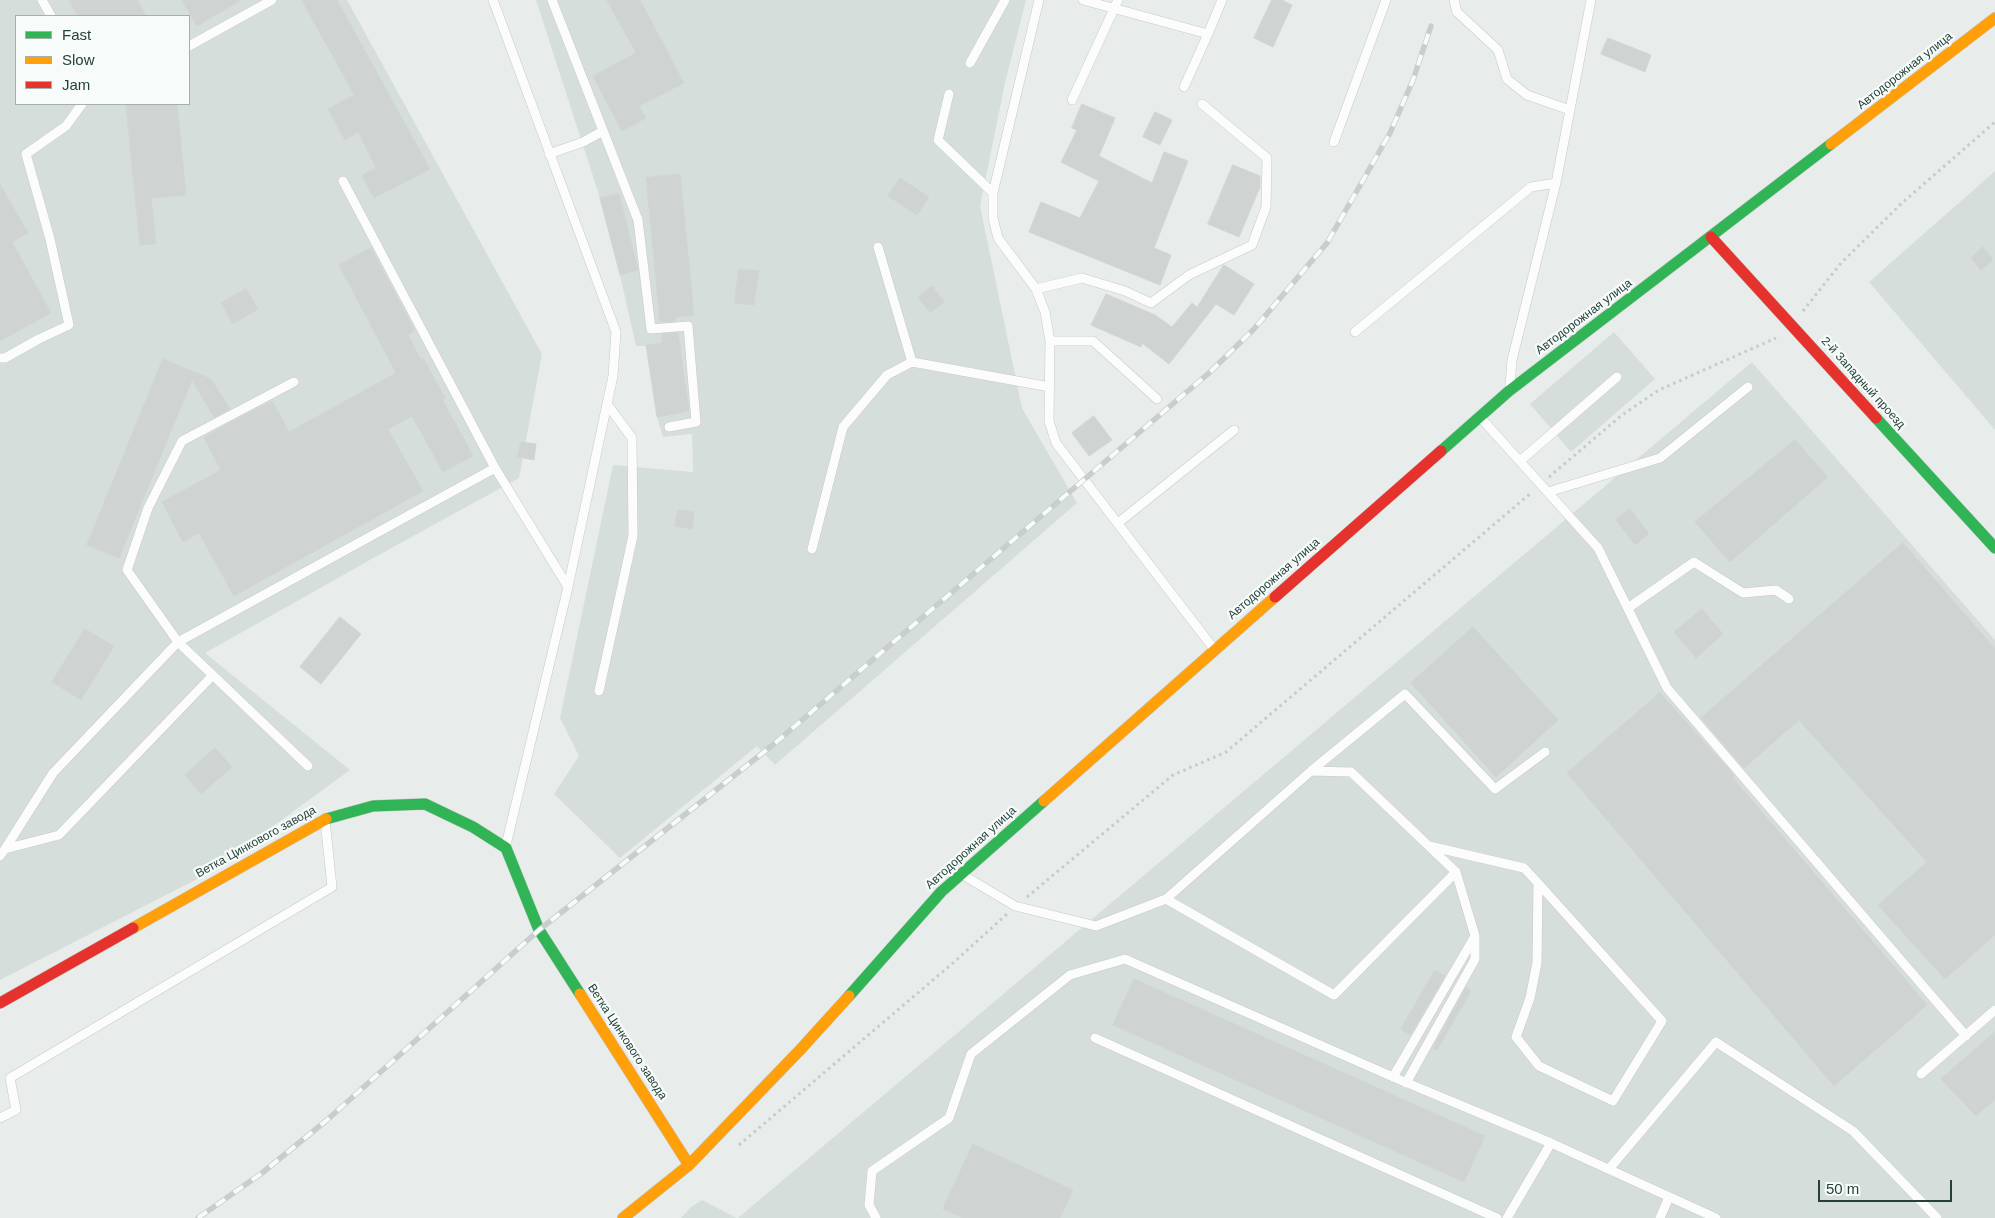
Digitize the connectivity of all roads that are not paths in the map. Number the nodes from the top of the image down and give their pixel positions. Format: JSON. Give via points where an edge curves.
{"nodes":[{"id":1,"x":42,"y":0,"type":"edge"},
{"id":2,"x":272,"y":0,"type":"edge"},
{"id":3,"x":493,"y":0,"type":"edge"},
{"id":4,"x":552,"y":0,"type":"edge"},
{"id":5,"x":1005,"y":0,"type":"edge"},
{"id":6,"x":1039,"y":0,"type":"edge"},
{"id":7,"x":1083,"y":0,"type":"edge"},
{"id":8,"x":1222,"y":0,"type":"edge"},
{"id":9,"x":1386,"y":0,"type":"edge"},
{"id":10,"x":1454,"y":0,"type":"edge"},
{"id":11,"x":1591,"y":0,"type":"edge"},
{"id":12,"x":1117,"y":4,"type":"edge"},
{"id":13,"x":50,"y":15,"type":"edge"},
{"id":14,"x":1995,"y":18,"type":"edge"},
{"id":15,"x":1208,"y":34,"type":"junction"},
{"id":16,"x":190,"y":45,"type":"edge"},
{"id":17,"x":970,"y":63,"type":"dead end"},
{"id":18,"x":1184,"y":87,"type":"dead end"},
{"id":19,"x":949,"y":94,"type":"dead end"},
{"id":20,"x":1072,"y":100,"type":"dead end"},
{"id":21,"x":1202,"y":104,"type":"dead end"},
{"id":22,"x":81,"y":105,"type":"edge"},
{"id":23,"x":1570,"y":110,"type":"junction"},
{"id":24,"x":603,"y":131,"type":"junction"},
{"id":25,"x":1334,"y":142,"type":"dead end"},
{"id":26,"x":549,"y":154,"type":"junction"},
{"id":27,"x":343,"y":181,"type":"dead end"},
{"id":28,"x":1556,"y":182,"type":"junction"},
{"id":29,"x":992,"y":193,"type":"junction"},
{"id":30,"x":1711,"y":237,"type":"junction"},
{"id":31,"x":878,"y":247,"type":"dead end"},
{"id":32,"x":1036,"y":289,"type":"junction"},
{"id":33,"x":1355,"y":332,"type":"dead end"},
{"id":34,"x":1050,"y":341,"type":"junction"},
{"id":35,"x":0,"y":358,"type":"edge"},
{"id":36,"x":912,"y":362,"type":"junction"},
{"id":37,"x":1617,"y":377,"type":"dead end"},
{"id":38,"x":294,"y":382,"type":"dead end"},
{"id":39,"x":1050,"y":387,"type":"junction"},
{"id":40,"x":1748,"y":387,"type":"dead end"},
{"id":41,"x":1509,"y":390,"type":"junction"},
{"id":42,"x":1157,"y":399,"type":"dead end"},
{"id":43,"x":607,"y":404,"type":"junction"},
{"id":44,"x":1480,"y":417,"type":"junction"},
{"id":45,"x":669,"y":427,"type":"dead end"},
{"id":46,"x":1234,"y":430,"type":"dead end"},
{"id":47,"x":1520,"y":461,"type":"junction"},
{"id":48,"x":495,"y":468,"type":"junction"},
{"id":49,"x":1548,"y":492,"type":"junction"},
{"id":50,"x":1118,"y":523,"type":"junction"},
{"id":51,"x":1995,"y":548,"type":"edge"},
{"id":52,"x":812,"y":549,"type":"dead end"},
{"id":53,"x":568,"y":587,"type":"junction"},
{"id":54,"x":1789,"y":599,"type":"dead end"},
{"id":55,"x":1628,"y":608,"type":"junction"},
{"id":56,"x":178,"y":642,"type":"junction"},
{"id":57,"x":1214,"y":649,"type":"junction"},
{"id":58,"x":213,"y":675,"type":"junction"},
{"id":59,"x":599,"y":691,"type":"dead end"},
{"id":60,"x":1545,"y":752,"type":"dead end"},
{"id":61,"x":308,"y":766,"type":"dead end"},
{"id":62,"x":1311,"y":772,"type":"junction"},
{"id":63,"x":325,"y":819,"type":"junction"},
{"id":64,"x":1429,"y":846,"type":"junction"},
{"id":65,"x":506,"y":848,"type":"junction"},
{"id":66,"x":3,"y":853,"type":"edge"},
{"id":67,"x":1456,"y":872,"type":"junction"},
{"id":68,"x":961,"y":874,"type":"junction"},
{"id":69,"x":1538,"y":883,"type":"junction"},
{"id":70,"x":1166,"y":900,"type":"junction"},
{"id":71,"x":1475,"y":936,"type":"junction"},
{"id":72,"x":0,"y":1004,"type":"edge"},
{"id":73,"x":1995,"y":1010,"type":"edge"},
{"id":74,"x":1966,"y":1036,"type":"junction"},
{"id":75,"x":1095,"y":1038,"type":"dead end"},
{"id":76,"x":1921,"y":1074,"type":"dead end"},
{"id":77,"x":1393,"y":1077,"type":"junction"},
{"id":78,"x":1406,"y":1083,"type":"junction"},
{"id":79,"x":0,"y":1118,"type":"edge"},
{"id":80,"x":1551,"y":1143,"type":"junction"},
{"id":81,"x":689,"y":1164,"type":"junction"},
{"id":82,"x":1609,"y":1169,"type":"junction"},
{"id":83,"x":1669,"y":1197,"type":"junction"},
{"id":84,"x":622,"y":1218,"type":"edge"},
{"id":85,"x":876,"y":1218,"type":"edge"},
{"id":86,"x":1497,"y":1218,"type":"edge"},
{"id":87,"x":1507,"y":1218,"type":"edge"},
{"id":88,"x":1660,"y":1218,"type":"edge"},
{"id":89,"x":1716,"y":1218,"type":"edge"},
{"id":90,"x":1937,"y":1218,"type":"edge"}],
"edges":[{"from":1,"to":13,"type":"lane"},
{"from":2,"to":16,"type":"lane"},
{"from":3,"to":26,"type":"lane"},
{"from":4,"to":24,"type":"lane"},
{"from":5,"to":17,"type":"lane"},
{"from":6,"to":29,"type":"lane"},
{"from":7,"to":12,"type":"lane"},
{"from":8,"to":15,"type":"lane"},
{"from":9,"to":25,"type":"lane"},
{"from":10,"to":23,"type":"lane","via":[[1457,12],[1498,50],[1507,79],[1527,95]]},
{"from":11,"to":23,"type":"lane"},
{"from":12,"to":15,"type":"lane"},
{"from":12,"to":20,"type":"lane"},
{"from":14,"to":30,"type":"street","name":"Автодорожная улица"},
{"from":15,"to":18,"type":"lane"},
{"from":19,"to":29,"type":"lane","via":[[938,140]]},
{"from":21,"to":32,"type":"lane","via":[[1268,158],[1266,207],[1252,245],[1189,275],[1151,303],[1082,278]]},
{"from":22,"to":35,"type":"lane","via":[[66,126],[26,154],[50,239],[69,325]]},
{"from":23,"to":28,"type":"lane"},
{"from":24,"to":26,"type":"lane"},
{"from":24,"to":45,"type":"lane","via":[[638,220],[651,330],[688,326],[696,422]]},
{"from":26,"to":43,"type":"lane","via":[[616,332]]},
{"from":27,"to":48,"type":"lane"},
{"from":28,"to":33,"type":"lane","via":[[1531,187]]},
{"from":28,"to":41,"type":"lane","via":[[1512,360]]},
{"from":29,"to":32,"type":"lane","via":[[998,238]]},
{"from":30,"to":41,"type":"street","name":"Автодорожная улица"},
{"from":30,"to":51,"type":"street","name":"2-й Западный проезд"},
{"from":31,"to":36,"type":"lane"},
{"from":32,"to":34,"type":"lane","via":[[1045,312]]},
{"from":34,"to":39,"type":"lane"},
{"from":34,"to":42,"type":"lane","via":[[1093,341]]},
{"from":36,"to":39,"type":"lane"},
{"from":36,"to":52,"type":"lane","via":[[887,375],[843,427]]},
{"from":37,"to":47,"type":"lane"},
{"from":38,"to":56,"type":"lane","via":[[182,441],[148,508],[127,570]]},
{"from":39,"to":50,"type":"lane","via":[[1050,421],[1056,443]]},
{"from":40,"to":49,"type":"lane","via":[[1660,458]]},
{"from":41,"to":44,"type":"street","name":"Автодорожная улица"},
{"from":43,"to":53,"type":"lane"},
{"from":43,"to":59,"type":"lane","via":[[632,438],[633,536]]},
{"from":44,"to":47,"type":"lane"},
{"from":44,"to":57,"type":"street","name":"Автодорожная улица"},
{"from":46,"to":50,"type":"lane"},
{"from":47,"to":49,"type":"lane"},
{"from":48,"to":53,"type":"lane"},
{"from":48,"to":56,"type":"lane"},
{"from":49,"to":55,"type":"lane","via":[[1598,548]]},
{"from":50,"to":57,"type":"lane"},
{"from":53,"to":65,"type":"lane"},
{"from":54,"to":55,"type":"lane","via":[[1776,590],[1743,594],[1694,562]]},
{"from":55,"to":74,"type":"lane","via":[[1667,688]]},
{"from":56,"to":58,"type":"lane"},
{"from":56,"to":66,"type":"lane","via":[[53,773]]},
{"from":57,"to":68,"type":"street","name":"Автодорожная улица"},
{"from":58,"to":61,"type":"lane"},
{"from":58,"to":66,"type":"lane","via":[[59,835]]},
{"from":60,"to":62,"type":"lane","via":[[1495,789],[1405,694]]},
{"from":62,"to":64,"type":"lane","via":[[1351,772]]},
{"from":62,"to":70,"type":"lane"},
{"from":63,"to":65,"type":"street","name":"Ветка Цинкового завода","via":[[373,806],[425,804],[473,827]]},
{"from":63,"to":72,"type":"street","name":"Ветка Цинкового завода"},
{"from":63,"to":79,"type":"lane","via":[[332,888],[10,1078],[16,1110]]},
{"from":64,"to":67,"type":"lane"},
{"from":64,"to":69,"type":"lane","via":[[1524,868]]},
{"from":65,"to":81,"type":"street","name":"Ветка Цинкового завода","via":[[539,930]]},
{"from":67,"to":70,"type":"lane","via":[[1334,995]]},
{"from":67,"to":71,"type":"lane"},
{"from":68,"to":70,"type":"lane","via":[[1015,906],[1096,926]]},
{"from":68,"to":81,"type":"street","name":"Автодорожная улица","via":[[941,892],[800,1050]]},
{"from":69,"to":69,"type":"lane","via":[[1662,1021],[1612,1101],[1539,1066],[1516,1037],[1530,998],[1537,964]]},
{"from":71,"to":77,"type":"lane"},
{"from":71,"to":78,"type":"lane","via":[[1475,959]]},
{"from":73,"to":74,"type":"lane"},
{"from":74,"to":76,"type":"lane"},
{"from":75,"to":86,"type":"lane"},
{"from":77,"to":78,"type":"lane"},
{"from":77,"to":85,"type":"lane","via":[[1125,959],[1070,975],[971,1054],[949,1118],[872,1172],[870,1205]]},
{"from":78,"to":80,"type":"lane"},
{"from":80,"to":82,"type":"lane"},
{"from":80,"to":87,"type":"lane"},
{"from":81,"to":84,"type":"street","name":"Автодорожная улица"},
{"from":82,"to":83,"type":"lane"},
{"from":82,"to":90,"type":"lane","via":[[1716,1042],[1853,1131]]},
{"from":83,"to":88,"type":"lane"},
{"from":83,"to":89,"type":"lane"}]}
